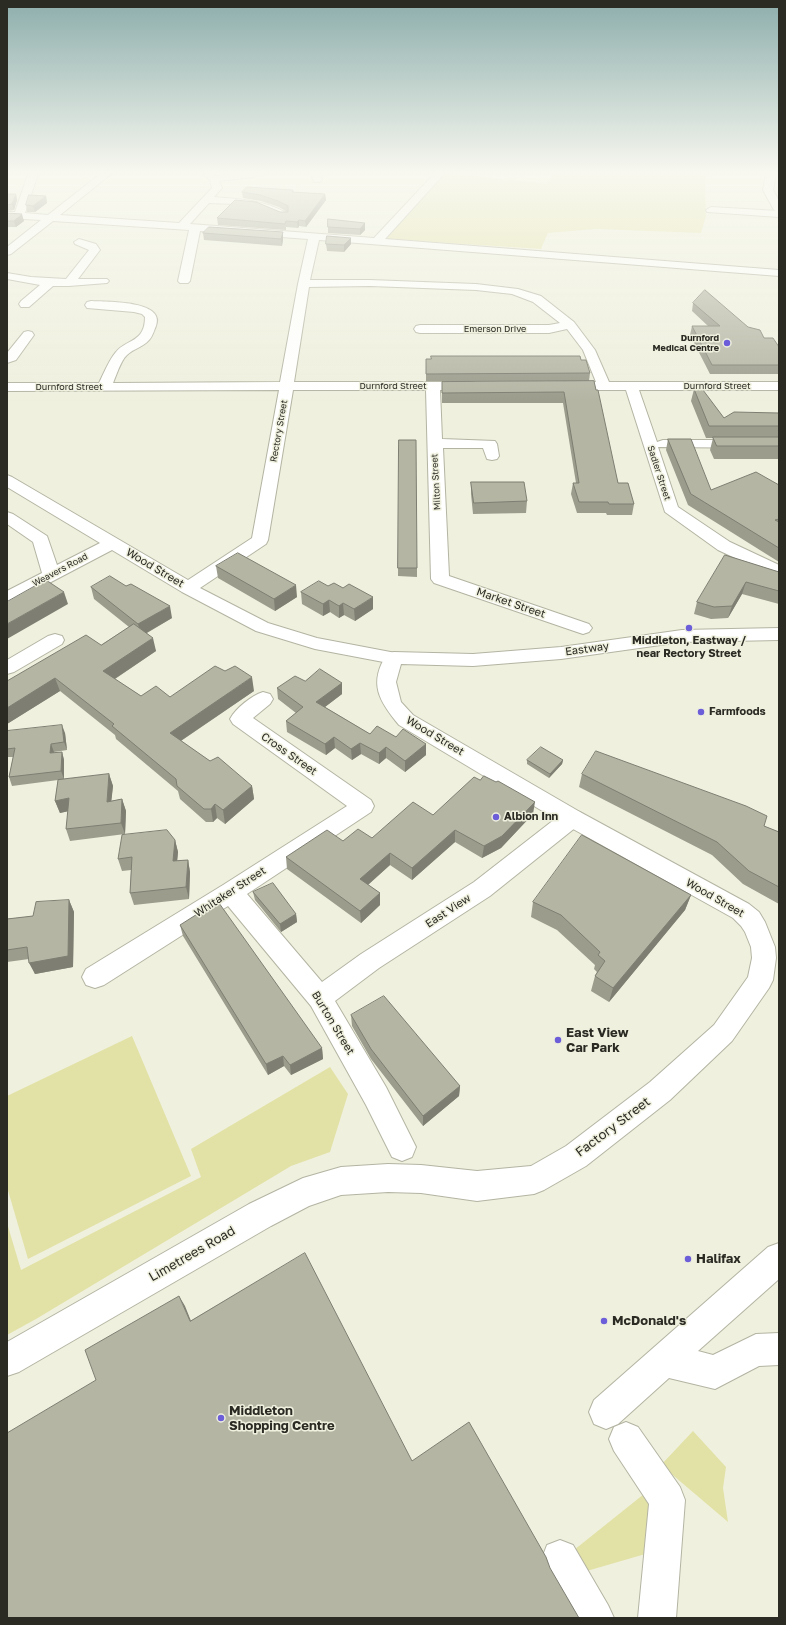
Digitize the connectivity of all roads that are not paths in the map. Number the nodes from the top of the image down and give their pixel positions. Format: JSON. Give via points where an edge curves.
{"nodes":[{"id":1,"x":95,"y":250,"type":"edge"},
{"id":2,"x":190,"y":250,"type":"edge"},
{"id":3,"x":311,"y":250,"type":"edge"},
{"id":4,"x":478,"y":250,"type":"edge"},
{"id":5,"x":779,"y":273,"type":"edge"},
{"id":6,"x":7,"y":276,"type":"edge"},
{"id":7,"x":103,"y":281,"type":"dead end"},
{"id":8,"x":184,"y":281,"type":"dead end"},
{"id":9,"x":50,"y":282,"type":"junction"},
{"id":10,"x":69,"y":283,"type":"junction"},
{"id":11,"x":304,"y":284,"type":"junction"},
{"id":12,"x":25,"y":304,"type":"dead end"},
{"id":13,"x":91,"y":305,"type":"dead end"},
{"id":14,"x":570,"y":325,"type":"junction"},
{"id":15,"x":420,"y":329,"type":"dead end"},
{"id":16,"x":28,"y":335,"type":"dead end"},
{"id":17,"x":7,"y":359,"type":"edge"},
{"id":18,"x":433,"y":386,"type":"junction"},
{"id":19,"x":487,"y":386,"type":"edge"},
{"id":20,"x":550,"y":386,"type":"edge"},
{"id":21,"x":604,"y":386,"type":"junction"},
{"id":22,"x":631,"y":386,"type":"junction"},
{"id":23,"x":779,"y":386,"type":"edge"},
{"id":24,"x":7,"y":387,"type":"edge"},
{"id":25,"x":104,"y":387,"type":"junction"},
{"id":26,"x":287,"y":387,"type":"junction"},
{"id":27,"x":434,"y":443,"type":"junction"},
{"id":28,"x":650,"y":444,"type":"junction"},
{"id":29,"x":779,"y":444,"type":"edge"},
{"id":30,"x":492,"y":456,"type":"dead end"},
{"id":31,"x":7,"y":480,"type":"edge"},
{"id":32,"x":11,"y":525,"type":"edge"},
{"id":33,"x":112,"y":543,"type":"junction"},
{"id":34,"x":779,"y":570,"type":"edge"},
{"id":35,"x":51,"y":576,"type":"junction"},
{"id":36,"x":440,"y":579,"type":"joint"},
{"id":37,"x":188,"y":588,"type":"junction"},
{"id":38,"x":7,"y":598,"type":"edge"},
{"id":39,"x":583,"y":628,"type":"dead end"},
{"id":40,"x":779,"y":634,"type":"edge"},
{"id":41,"x":55,"y":640,"type":"dead end"},
{"id":42,"x":394,"y":658,"type":"junction"},
{"id":43,"x":7,"y":668,"type":"edge"},
{"id":44,"x":263,"y":699,"type":"dead end"},
{"id":45,"x":363,"y":806,"type":"joint"},
{"id":46,"x":572,"y":818,"type":"junction"},
{"id":47,"x":231,"y":892,"type":"junction"},
{"id":48,"x":771,"y":949,"type":"edge"},
{"id":49,"x":95,"y":977,"type":"dead end"},
{"id":50,"x":320,"y":998,"type":"junction"},
{"id":51,"x":402,"y":1147,"type":"dead end"},
{"id":52,"x":388,"y":1178,"type":"joint"},
{"id":53,"x":779,"y":1258,"type":"edge"},
{"id":54,"x":779,"y":1349,"type":"edge"},
{"id":55,"x":7,"y":1360,"type":"edge"},
{"id":56,"x":665,"y":1360,"type":"junction"},
{"id":57,"x":560,"y":1558,"type":"dead end"},
{"id":58,"x":595,"y":1618,"type":"edge"},
{"id":59,"x":657,"y":1618,"type":"edge"}],
"edges":[{"from":1,"to":10,"type":"street"},
{"from":2,"to":8,"type":"street"},
{"from":3,"to":11,"type":"street","name":"Rectory Street"},
{"from":4,"to":5,"type":"street"},
{"from":6,"to":9,"type":"street"},
{"from":7,"to":10,"type":"street"},
{"from":9,"to":10,"type":"street"},
{"from":9,"to":12,"type":"street"},
{"from":11,"to":14,"type":"street","via":[[378,283],[514,291],[537,299]]},
{"from":11,"to":26,"type":"street","name":"Rectory Street"},
{"from":13,"to":25,"type":"street","via":[[135,308],[146,311],[151,317],[145,337],[121,353]]},
{"from":14,"to":15,"type":"street","name":"Emerson Drive","via":[[549,329]]},
{"from":14,"to":21,"type":"street","via":[[589,350]]},
{"from":16,"to":17,"type":"street"},
{"from":18,"to":19,"type":"street","name":"Durnford Street"},
{"from":18,"to":26,"type":"street","name":"Durnford Street"},
{"from":18,"to":27,"type":"street","name":"Milton Street"},
{"from":20,"to":21,"type":"street","name":"Durnford Street"},
{"from":21,"to":22,"type":"street","name":"Durnford Street"},
{"from":22,"to":23,"type":"street","name":"Durnford Street"},
{"from":22,"to":28,"type":"street","name":"Sadler Street"},
{"from":24,"to":25,"type":"street","name":"Durnford Street"},
{"from":25,"to":26,"type":"street","name":"Durnford Street"},
{"from":26,"to":37,"type":"street","name":"Rectory Street","via":[[260,540]]},
{"from":27,"to":30,"type":"street","via":[[490,444]]},
{"from":27,"to":36,"type":"street","name":"Milton Street"},
{"from":28,"to":29,"type":"street"},
{"from":28,"to":34,"type":"street","name":"Sadler Street","via":[[671,509],[724,546]]},
{"from":31,"to":33,"type":"street","name":"Wood Street"},
{"from":32,"to":35,"type":"street","via":[[41,540]]},
{"from":33,"to":35,"type":"street","name":"Weavers Road"},
{"from":33,"to":37,"type":"street","name":"Wood Street"},
{"from":35,"to":38,"type":"street","name":"Weavers Road"},
{"from":36,"to":39,"type":"street","name":"Market Street"},
{"from":37,"to":42,"type":"street","name":"Wood Street","via":[[262,627],[315,643]]},
{"from":40,"to":42,"type":"street","name":"Eastway","via":[[682,636],[561,653],[473,660]]},
{"from":41,"to":43,"type":"street"},
{"from":42,"to":46,"type":"street","name":"Wood Street","via":[[386,682],[392,704],[406,720]]},
{"from":44,"to":45,"type":"street","name":"Cross Street","via":[[240,719]]},
{"from":45,"to":47,"type":"street","name":"Whitaker Street"},
{"from":46,"to":48,"type":"street","name":"Wood Street","via":[[741,911],[750,919]]},
{"from":46,"to":50,"type":"street","name":"East View","via":[[482,889],[370,961]]},
{"from":47,"to":49,"type":"street","name":"Whitaker Street"},
{"from":47,"to":50,"type":"street","name":"Burton Street"},
{"from":48,"to":52,"type":"street","name":"Factory Street","via":[[763,964],[760,980],[723,1033],[660,1091],[576,1156],[534,1180],[477,1186]]},
{"from":50,"to":51,"type":"street","name":"Burton Street"},
{"from":52,"to":55,"type":"street","name":"Limetrees Road","via":[[342,1181],[283,1202]]},
{"from":53,"to":56,"type":"street"},
{"from":54,"to":56,"type":"street","via":[[756,1350],[714,1372]]},
{"from":56,"to":59,"type":"street","via":[[616,1425],[667,1500]]},
{"from":57,"to":58,"type":"street"}]}
